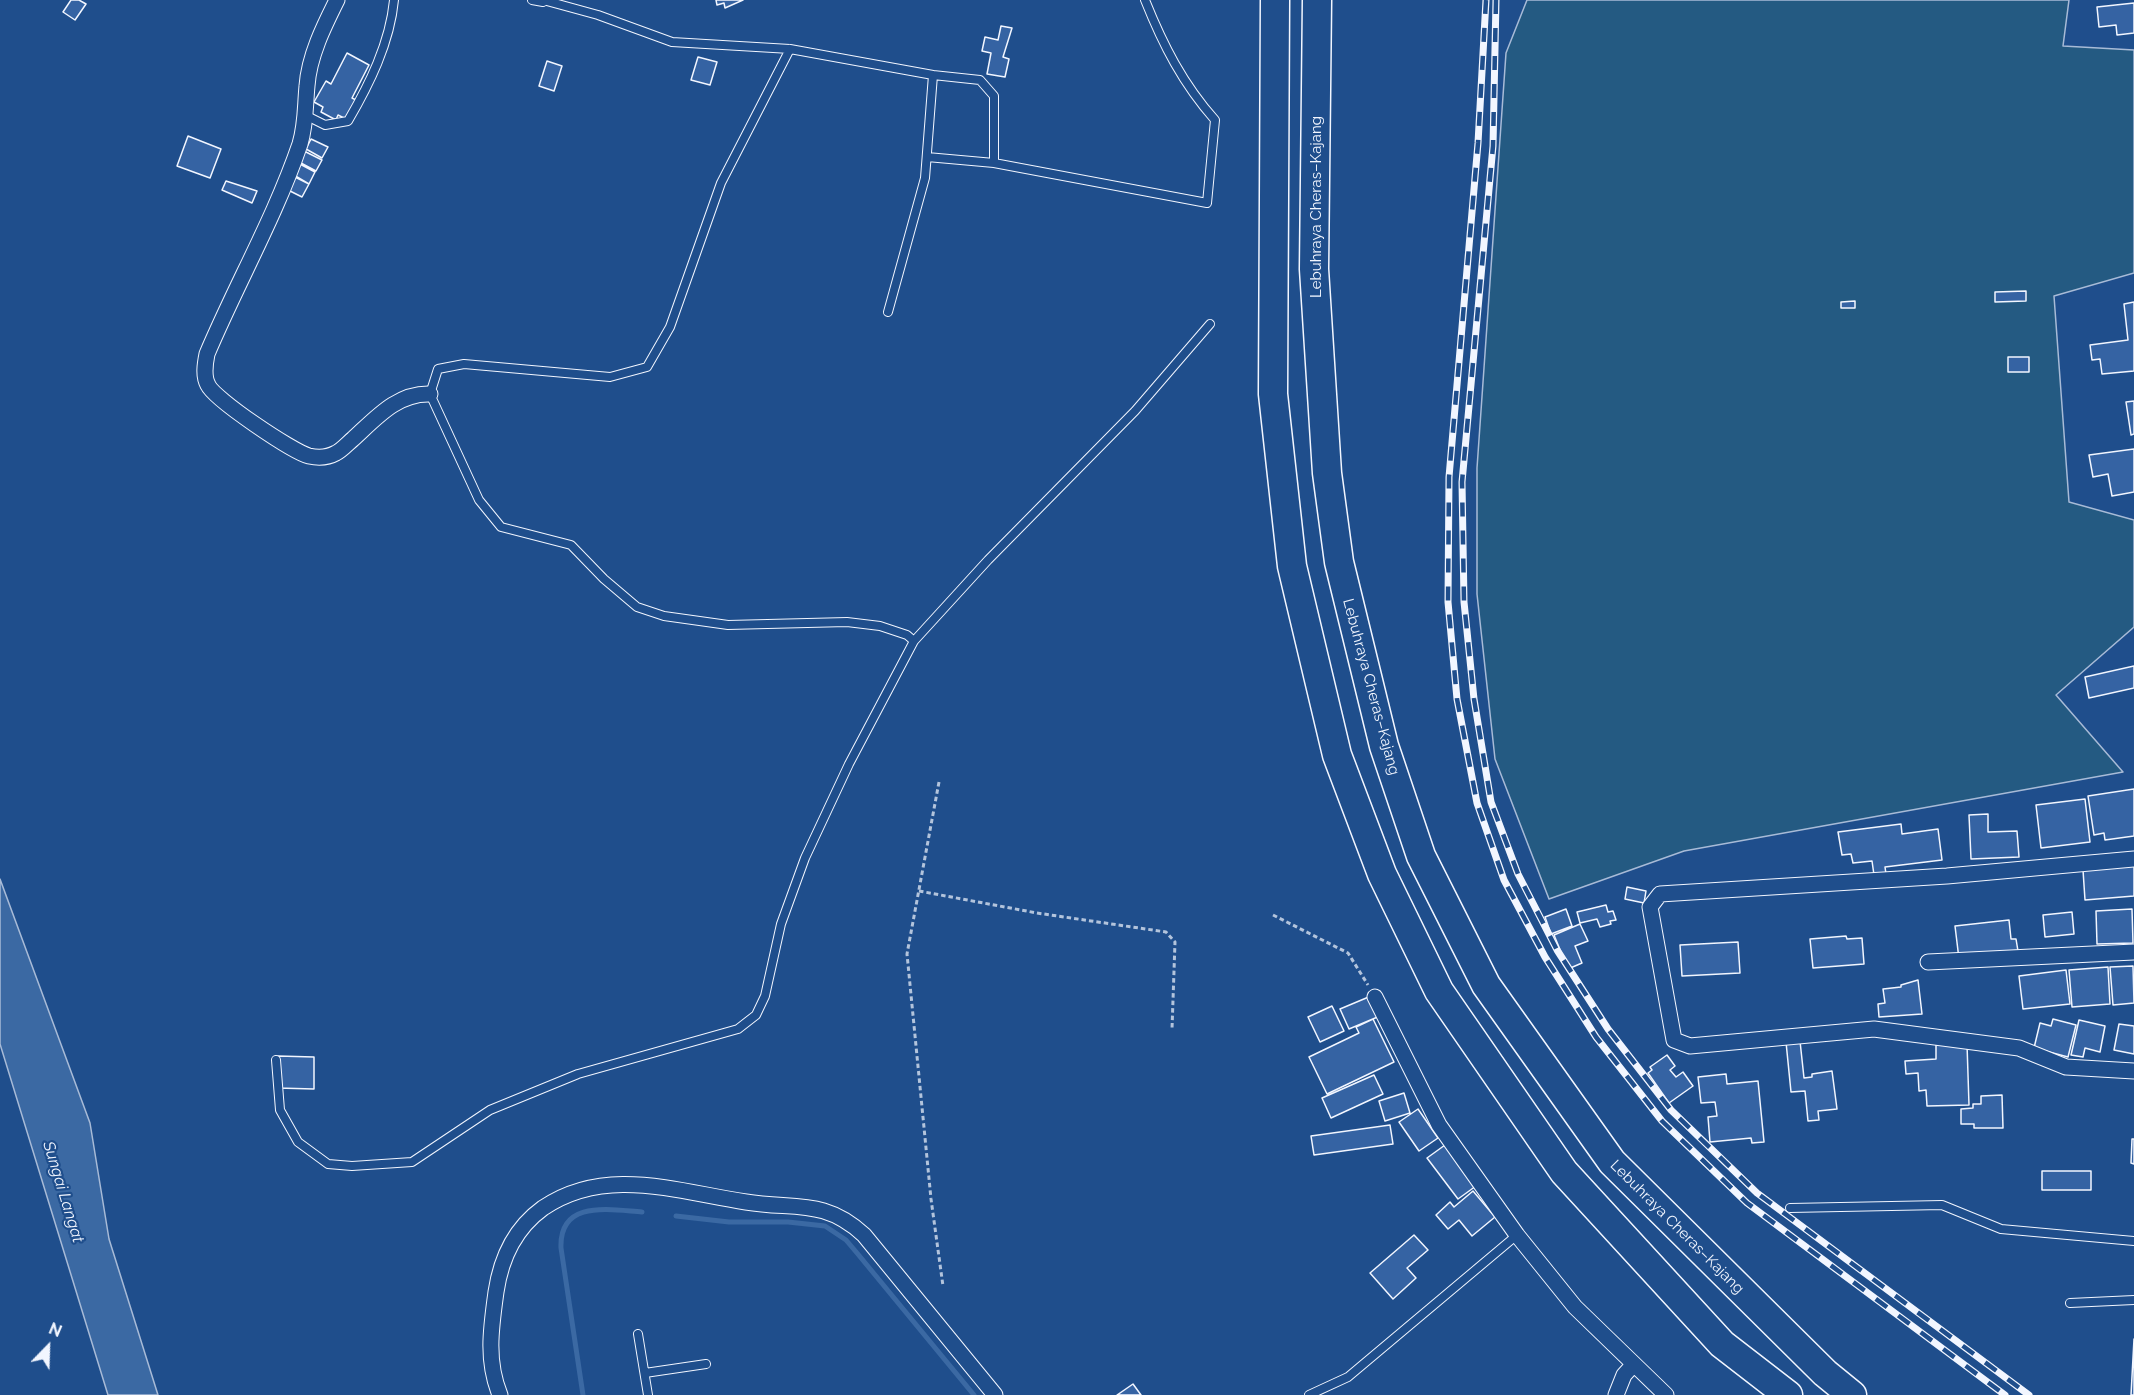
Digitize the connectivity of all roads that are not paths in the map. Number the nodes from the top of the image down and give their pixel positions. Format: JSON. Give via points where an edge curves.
{"nodes":[{"id":1,"x":337,"y":0,"type":"edge"},
{"id":2,"x":394,"y":0,"type":"edge"},
{"id":3,"x":532,"y":0,"type":"edge"},
{"id":4,"x":1145,"y":0,"type":"edge"},
{"id":5,"x":1275,"y":0,"type":"edge"},
{"id":6,"x":1317,"y":0,"type":"edge"},
{"id":7,"x":543,"y":1,"type":"edge"},
{"id":8,"x":790,"y":49,"type":"junction"},
{"id":9,"x":933,"y":75,"type":"junction"},
{"id":10,"x":307,"y":116,"type":"junction"},
{"id":11,"x":927,"y":157,"type":"junction"},
{"id":12,"x":994,"y":163,"type":"junction"},
{"id":13,"x":888,"y":312,"type":"dead end"},
{"id":14,"x":1210,"y":324,"type":"dead end"},
{"id":15,"x":430,"y":394,"type":"junction"},
{"id":16,"x":914,"y":641,"type":"junction"},
{"id":17,"x":2134,"y":859,"type":"edge"},
{"id":18,"x":2134,"y":952,"type":"edge"},
{"id":19,"x":1928,"y":962,"type":"dead end"},
{"id":20,"x":1375,"y":997,"type":"road end"},
{"id":21,"x":276,"y":1060,"type":"dead end"},
{"id":22,"x":2134,"y":1071,"type":"edge"},
{"id":23,"x":1790,"y":1208,"type":"dead end"},
{"id":24,"x":1517,"y":1235,"type":"junction"},
{"id":25,"x":2134,"y":1241,"type":"edge"},
{"id":26,"x":2134,"y":1300,"type":"edge"},
{"id":27,"x":2070,"y":1303,"type":"dead end"},
{"id":28,"x":638,"y":1334,"type":"dead end"},
{"id":29,"x":706,"y":1364,"type":"dead end"},
{"id":30,"x":1634,"y":1364,"type":"junction"},
{"id":31,"x":1825,"y":1372,"type":"junction"},
{"id":32,"x":645,"y":1373,"type":"junction"},
{"id":33,"x":500,"y":1395,"type":"edge"},
{"id":34,"x":648,"y":1395,"type":"edge"},
{"id":35,"x":995,"y":1395,"type":"edge"},
{"id":36,"x":1309,"y":1395,"type":"edge"},
{"id":37,"x":1616,"y":1395,"type":"edge"},
{"id":38,"x":1666,"y":1395,"type":"edge"},
{"id":39,"x":1788,"y":1395,"type":"edge"},
{"id":40,"x":1852,"y":1395,"type":"edge"},
{"id":41,"x":1870,"y":1395,"type":"edge"}],
"edges":[{"from":1,"to":10,"type":"street","via":[[317,45],[307,85]]},
{"from":2,"to":10,"type":"lane","via":[[376,67],[348,121],[325,125]]},
{"from":3,"to":7,"type":"lane"},
{"from":4,"to":12,"type":"lane","via":[[1174,64],[1192,94],[1215,120],[1207,203]]},
{"from":5,"to":39,"type":"highway","via":[[1273,394],[1292,566],[1337,755],[1382,874],[1440,991],[1564,1172],[1722,1344]]},
{"from":6,"to":31,"type":"highway","name":"Lebuhraya Cheras–Kajang","via":[[1314,269],[1327,472],[1339,562],[1364,665],[1384,746],[1421,856],[1486,985],[1612,1162]]},
{"from":7,"to":8,"type":"lane","via":[[598,15],[672,42]]},
{"from":8,"to":9,"type":"lane"},
{"from":8,"to":15,"type":"lane","via":[[721,183],[670,327],[647,367],[610,377],[464,364],[438,369]]},
{"from":9,"to":11,"type":"lane"},
{"from":9,"to":12,"type":"lane","via":[[980,80],[994,96]]},
{"from":10,"to":15,"type":"street","via":[[270,217],[207,354],[204,370],[208,386],[292,449],[321,458],[337,453],[403,398]]},
{"from":11,"to":12,"type":"lane"},
{"from":11,"to":13,"type":"lane","via":[[926,178]]},
{"from":14,"to":16,"type":"lane","via":[[1135,411]]},
{"from":15,"to":16,"type":"lane","via":[[479,500],[501,527],[571,546],[637,607],[664,616],[728,625],[847,622],[880,626]]},
{"from":16,"to":21,"type":"lane","via":[[805,858],[781,924],[765,996],[756,1015],[738,1029],[578,1074],[490,1110],[412,1162],[328,1164],[298,1142],[280,1110]]},
{"from":17,"to":22,"type":"street","via":[[1947,876],[1660,894],[1650,907],[1674,1040],[1690,1046],[1874,1029],[2019,1048],[2066,1067]]},
{"from":18,"to":19,"type":"street"},
{"from":20,"to":24,"type":"street","via":[[1439,1125]]},
{"from":23,"to":25,"type":"lane","via":[[1942,1204],[2001,1228]]},
{"from":24,"to":30,"type":"street","via":[[1575,1307]]},
{"from":24,"to":36,"type":"lane","via":[[1348,1377]]},
{"from":26,"to":27,"type":"lane"},
{"from":28,"to":32,"type":"lane"},
{"from":29,"to":32,"type":"lane"},
{"from":30,"to":37,"type":"street","via":[[1624,1375]]},
{"from":30,"to":38,"type":"street"},
{"from":31,"to":40,"type":"highway","name":"Lebuhraya Cheras–Kajang"},
{"from":31,"to":41,"type":"highway"},
{"from":32,"to":34,"type":"lane"},
{"from":33,"to":35,"type":"street","via":[[489,1336],[498,1276],[511,1241],[535,1214],[569,1194],[589,1187],[632,1184],[750,1203],[807,1205],[840,1216],[864,1235]]}]}
